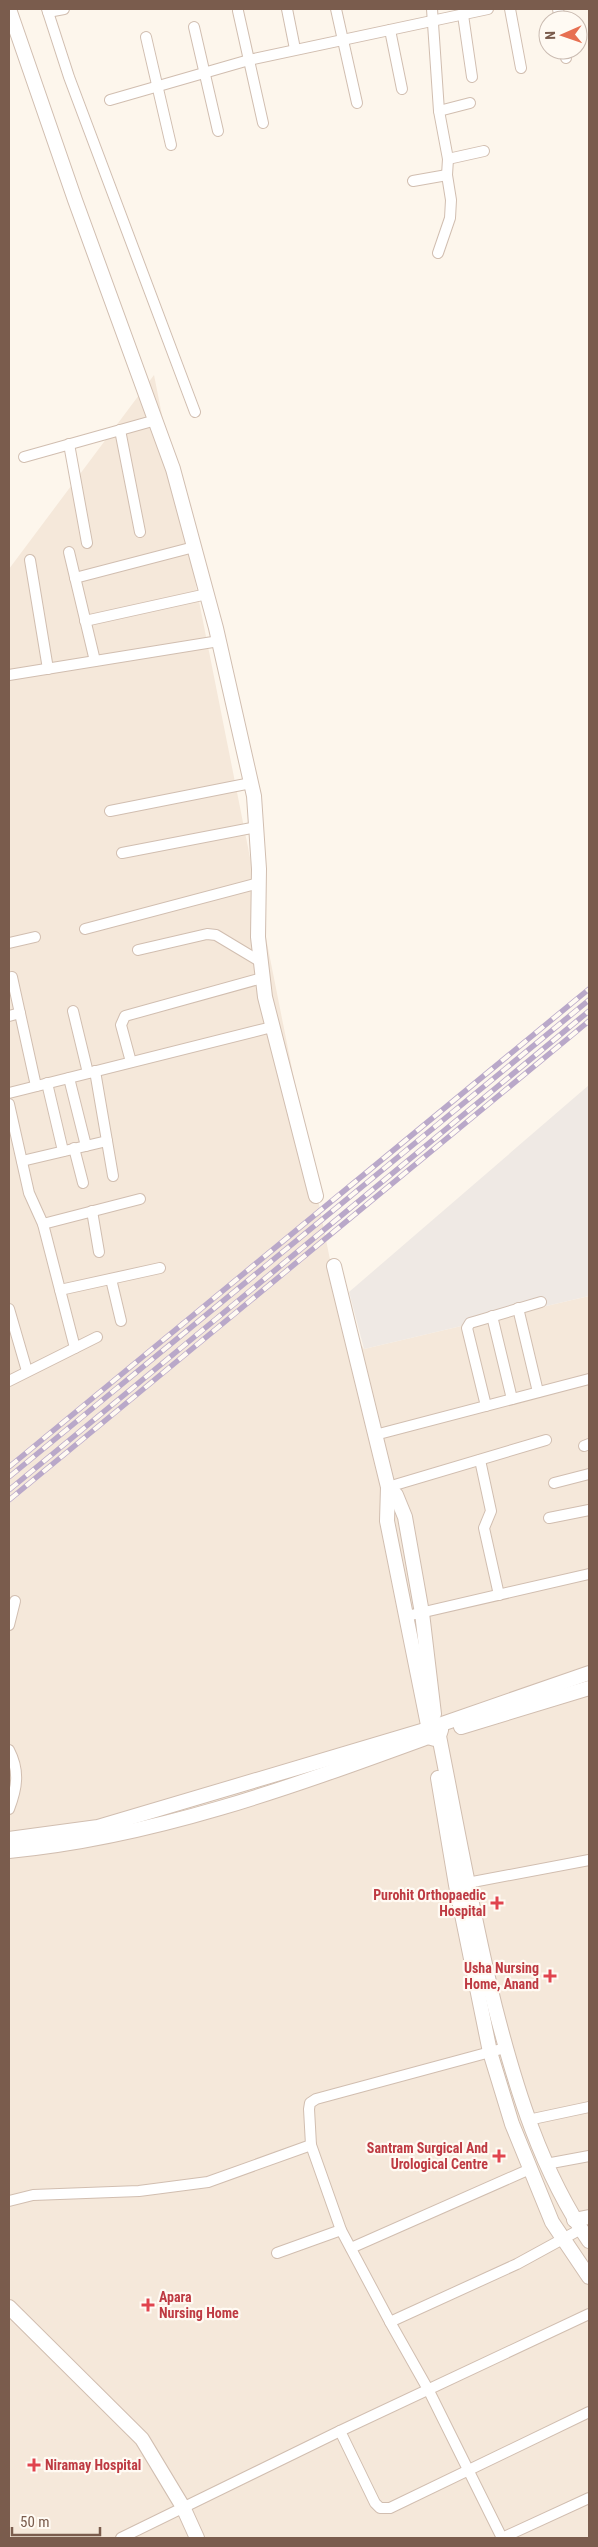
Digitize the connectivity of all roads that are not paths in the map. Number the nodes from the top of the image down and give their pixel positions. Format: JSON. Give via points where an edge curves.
{"nodes":[{"id":1,"x":9,"y":9,"type":"edge"},
{"id":2,"x":64,"y":9,"type":"edge"},
{"id":3,"x":287,"y":9,"type":"edge"},
{"id":4,"x":336,"y":9,"type":"edge"},
{"id":5,"x":432,"y":9,"type":"edge"},
{"id":6,"x":488,"y":9,"type":"edge"},
{"id":7,"x":510,"y":9,"type":"edge"},
{"id":8,"x":47,"y":10,"type":"edge"},
{"id":9,"x":238,"y":11,"type":"dead end"},
{"id":10,"x":463,"y":15,"type":"junction"},
{"id":11,"x":434,"y":20,"type":"junction"},
{"id":12,"x":194,"y":27,"type":"dead end"},
{"id":13,"x":390,"y":30,"type":"junction"},
{"id":14,"x":146,"y":37,"type":"dead end"},
{"id":15,"x":342,"y":40,"type":"junction"},
{"id":16,"x":295,"y":49,"type":"junction"},
{"id":17,"x":249,"y":60,"type":"junction"},
{"id":18,"x":521,"y":68,"type":"dead end"},
{"id":19,"x":204,"y":71,"type":"junction"},
{"id":20,"x":472,"y":77,"type":"dead end"},
{"id":21,"x":157,"y":84,"type":"junction"},
{"id":22,"x":402,"y":89,"type":"dead end"},
{"id":23,"x":110,"y":100,"type":"dead end"},
{"id":24,"x":357,"y":103,"type":"dead end"},
{"id":25,"x":470,"y":103,"type":"dead end"},
{"id":26,"x":439,"y":111,"type":"junction"},
{"id":27,"x":263,"y":124,"type":"dead end"},
{"id":28,"x":218,"y":131,"type":"dead end"},
{"id":29,"x":171,"y":146,"type":"dead end"},
{"id":30,"x":484,"y":151,"type":"dead end"},
{"id":31,"x":448,"y":159,"type":"junction"},
{"id":32,"x":447,"y":175,"type":"junction"},
{"id":33,"x":413,"y":181,"type":"dead end"},
{"id":34,"x":438,"y":253,"type":"dead end"},
{"id":35,"x":194,"y":412,"type":"dead end"},
{"id":36,"x":156,"y":420,"type":"junction"},
{"id":37,"x":120,"y":430,"type":"junction"},
{"id":38,"x":69,"y":444,"type":"junction"},
{"id":39,"x":24,"y":457,"type":"dead end"},
{"id":40,"x":140,"y":532,"type":"dead end"},
{"id":41,"x":87,"y":544,"type":"dead end"},
{"id":42,"x":194,"y":547,"type":"junction"},
{"id":43,"x":69,"y":552,"type":"dead end"},
{"id":44,"x":30,"y":560,"type":"dead end"},
{"id":45,"x":75,"y":578,"type":"junction"},
{"id":46,"x":207,"y":594,"type":"junction"},
{"id":47,"x":85,"y":621,"type":"junction"},
{"id":48,"x":219,"y":640,"type":"junction"},
{"id":49,"x":95,"y":661,"type":"junction"},
{"id":50,"x":48,"y":669,"type":"junction"},
{"id":51,"x":9,"y":676,"type":"edge"},
{"id":52,"x":251,"y":783,"type":"junction"},
{"id":53,"x":110,"y":811,"type":"dead end"},
{"id":54,"x":257,"y":827,"type":"junction"},
{"id":55,"x":122,"y":853,"type":"dead end"},
{"id":56,"x":259,"y":883,"type":"junction"},
{"id":57,"x":85,"y":929,"type":"dead end"},
{"id":58,"x":34,"y":937,"type":"dead end"},
{"id":59,"x":9,"y":943,"type":"edge"},
{"id":60,"x":138,"y":950,"type":"dead end"},
{"id":61,"x":260,"y":962,"type":"junction"},
{"id":62,"x":12,"y":977,"type":"dead end"},
{"id":63,"x":262,"y":978,"type":"junction"},
{"id":64,"x":73,"y":1011,"type":"dead end"},
{"id":65,"x":20,"y":1013,"type":"junction"},
{"id":66,"x":9,"y":1016,"type":"edge"},
{"id":67,"x":272,"y":1026,"type":"junction"},
{"id":68,"x":130,"y":1062,"type":"junction"},
{"id":69,"x":92,"y":1072,"type":"junction"},
{"id":70,"x":69,"y":1078,"type":"junction"},
{"id":71,"x":41,"y":1085,"type":"junction"},
{"id":72,"x":9,"y":1093,"type":"edge"},
{"id":73,"x":9,"y":1104,"type":"edge"},
{"id":74,"x":107,"y":1141,"type":"junction"},
{"id":75,"x":86,"y":1146,"type":"junction"},
{"id":76,"x":74,"y":1148,"type":"junction"},
{"id":77,"x":63,"y":1151,"type":"junction"},
{"id":78,"x":22,"y":1161,"type":"junction"},
{"id":79,"x":113,"y":1176,"type":"dead end"},
{"id":80,"x":82,"y":1183,"type":"dead end"},
{"id":81,"x":316,"y":1196,"type":"dead end"},
{"id":82,"x":140,"y":1199,"type":"dead end"},
{"id":83,"x":92,"y":1211,"type":"junction"},
{"id":84,"x":43,"y":1224,"type":"junction"},
{"id":85,"x":99,"y":1252,"type":"dead end"},
{"id":86,"x":334,"y":1266,"type":"dead end"},
{"id":87,"x":160,"y":1268,"type":"dead end"},
{"id":88,"x":111,"y":1279,"type":"junction"},
{"id":89,"x":60,"y":1290,"type":"junction"},
{"id":90,"x":541,"y":1302,"type":"dead end"},
{"id":91,"x":518,"y":1308,"type":"junction"},
{"id":92,"x":9,"y":1313,"type":"edge"},
{"id":93,"x":492,"y":1316,"type":"junction"},
{"id":94,"x":121,"y":1320,"type":"dead end"},
{"id":95,"x":97,"y":1337,"type":"dead end"},
{"id":96,"x":75,"y":1348,"type":"junction"},
{"id":97,"x":20,"y":1349,"type":"junction"},
{"id":98,"x":9,"y":1352,"type":"edge"},
{"id":99,"x":27,"y":1371,"type":"junction"},
{"id":100,"x":589,"y":1379,"type":"edge"},
{"id":101,"x":9,"y":1381,"type":"edge"},
{"id":102,"x":538,"y":1392,"type":"junction"},
{"id":103,"x":512,"y":1399,"type":"junction"},
{"id":104,"x":486,"y":1406,"type":"junction"},
{"id":105,"x":375,"y":1435,"type":"junction"},
{"id":106,"x":546,"y":1440,"type":"dead end"},
{"id":107,"x":480,"y":1460,"type":"junction"},
{"id":108,"x":589,"y":1474,"type":"edge"},
{"id":109,"x":554,"y":1483,"type":"dead end"},
{"id":110,"x":388,"y":1487,"type":"junction"},
{"id":111,"x":589,"y":1510,"type":"edge"},
{"id":112,"x":550,"y":1518,"type":"dead end"},
{"id":113,"x":589,"y":1574,"type":"edge"},
{"id":114,"x":499,"y":1595,"type":"junction"},
{"id":115,"x":15,"y":1601,"type":"dead end"},
{"id":116,"x":422,"y":1613,"type":"junction"},
{"id":117,"x":407,"y":1616,"type":"junction"},
{"id":118,"x":9,"y":1625,"type":"edge"},
{"id":119,"x":589,"y":1673,"type":"edge"},
{"id":120,"x":589,"y":1688,"type":"edge"},
{"id":121,"x":434,"y":1731,"type":"junction"},
{"id":122,"x":9,"y":1750,"type":"edge"},
{"id":123,"x":9,"y":1809,"type":"edge"},
{"id":124,"x":9,"y":1839,"type":"edge"},
{"id":125,"x":9,"y":1851,"type":"edge"},
{"id":126,"x":589,"y":1860,"type":"edge"},
{"id":127,"x":462,"y":1884,"type":"junction"},
{"id":128,"x":505,"y":2048,"type":"junction"},
{"id":129,"x":490,"y":2052,"type":"junction"},
{"id":130,"x":589,"y":2107,"type":"edge"},
{"id":131,"x":528,"y":2120,"type":"junction"},
{"id":132,"x":311,"y":2145,"type":"junction"},
{"id":133,"x":589,"y":2156,"type":"edge"},
{"id":134,"x":546,"y":2164,"type":"junction"},
{"id":135,"x":530,"y":2169,"type":"junction"},
{"id":136,"x":9,"y":2201,"type":"edge"},
{"id":137,"x":589,"y":2216,"type":"edge"},
{"id":138,"x":577,"y":2224,"type":"junction"},
{"id":139,"x":342,"y":2230,"type":"junction"},
{"id":140,"x":562,"y":2238,"type":"junction"},
{"id":141,"x":589,"y":2241,"type":"edge"},
{"id":142,"x":351,"y":2248,"type":"junction"},
{"id":143,"x":278,"y":2253,"type":"dead end"},
{"id":144,"x":589,"y":2277,"type":"edge"},
{"id":145,"x":9,"y":2307,"type":"edge"},
{"id":146,"x":589,"y":2314,"type":"edge"},
{"id":147,"x":390,"y":2322,"type":"junction"},
{"id":148,"x":429,"y":2391,"type":"junction"},
{"id":149,"x":589,"y":2412,"type":"edge"},
{"id":150,"x":340,"y":2431,"type":"junction"},
{"id":151,"x":469,"y":2469,"type":"junction"},
{"id":152,"x":589,"y":2498,"type":"edge"},
{"id":153,"x":183,"y":2507,"type":"junction"},
{"id":154,"x":121,"y":2538,"type":"edge"},
{"id":155,"x":197,"y":2538,"type":"edge"}],
"edges":[{"from":1,"to":36,"type":"street"},
{"from":2,"to":8,"type":"street"},
{"from":3,"to":16,"type":"street"},
{"from":4,"to":15,"type":"street"},
{"from":5,"to":11,"type":"street"},
{"from":6,"to":10,"type":"street"},
{"from":7,"to":18,"type":"street"},
{"from":8,"to":35,"type":"street","via":[[69,78]]},
{"from":9,"to":17,"type":"street"},
{"from":10,"to":11,"type":"street"},
{"from":10,"to":20,"type":"street"},
{"from":11,"to":13,"type":"street"},
{"from":11,"to":26,"type":"street"},
{"from":12,"to":19,"type":"street"},
{"from":13,"to":15,"type":"street"},
{"from":13,"to":22,"type":"street"},
{"from":14,"to":21,"type":"street"},
{"from":15,"to":16,"type":"street"},
{"from":15,"to":24,"type":"street"},
{"from":16,"to":17,"type":"street"},
{"from":17,"to":19,"type":"street"},
{"from":17,"to":27,"type":"street"},
{"from":19,"to":21,"type":"street"},
{"from":19,"to":28,"type":"street"},
{"from":21,"to":23,"type":"street"},
{"from":21,"to":29,"type":"street"},
{"from":25,"to":26,"type":"street"},
{"from":26,"to":31,"type":"street"},
{"from":30,"to":31,"type":"street"},
{"from":31,"to":32,"type":"street"},
{"from":32,"to":33,"type":"street"},
{"from":32,"to":34,"type":"street","via":[[452,200],[450,218]]},
{"from":36,"to":37,"type":"street"},
{"from":36,"to":42,"type":"street"},
{"from":37,"to":38,"type":"street"},
{"from":37,"to":40,"type":"street"},
{"from":38,"to":39,"type":"street"},
{"from":38,"to":41,"type":"street"},
{"from":42,"to":45,"type":"street"},
{"from":42,"to":46,"type":"street"},
{"from":43,"to":45,"type":"street"},
{"from":44,"to":50,"type":"street"},
{"from":45,"to":47,"type":"street"},
{"from":46,"to":47,"type":"street"},
{"from":46,"to":48,"type":"street"},
{"from":47,"to":49,"type":"street"},
{"from":48,"to":49,"type":"street"},
{"from":48,"to":52,"type":"street"},
{"from":49,"to":50,"type":"street"},
{"from":50,"to":51,"type":"street"},
{"from":52,"to":53,"type":"street"},
{"from":52,"to":54,"type":"street"},
{"from":54,"to":55,"type":"street"},
{"from":54,"to":56,"type":"street"},
{"from":56,"to":57,"type":"street"},
{"from":56,"to":61,"type":"street"},
{"from":58,"to":59,"type":"street"},
{"from":60,"to":61,"type":"street","via":[[207,934],[216,935]]},
{"from":61,"to":63,"type":"street"},
{"from":62,"to":65,"type":"street"},
{"from":63,"to":67,"type":"street"},
{"from":63,"to":68,"type":"street","via":[[125,1016],[121,1025]]},
{"from":64,"to":69,"type":"street"},
{"from":65,"to":66,"type":"street"},
{"from":65,"to":71,"type":"street"},
{"from":67,"to":68,"type":"street"},
{"from":67,"to":81,"type":"street"},
{"from":68,"to":69,"type":"street"},
{"from":69,"to":70,"type":"street"},
{"from":69,"to":74,"type":"street"},
{"from":70,"to":71,"type":"street"},
{"from":70,"to":75,"type":"street"},
{"from":71,"to":72,"type":"street"},
{"from":71,"to":77,"type":"street"},
{"from":73,"to":78,"type":"street"},
{"from":74,"to":75,"type":"street"},
{"from":74,"to":79,"type":"street"},
{"from":75,"to":76,"type":"street"},
{"from":76,"to":77,"type":"street"},
{"from":76,"to":80,"type":"street"},
{"from":77,"to":78,"type":"street"},
{"from":78,"to":84,"type":"street","via":[[31,1199]]},
{"from":82,"to":83,"type":"street"},
{"from":83,"to":84,"type":"street"},
{"from":83,"to":85,"type":"street"},
{"from":84,"to":89,"type":"street"},
{"from":86,"to":105,"type":"street"},
{"from":87,"to":88,"type":"street"},
{"from":88,"to":89,"type":"street"},
{"from":88,"to":94,"type":"street"},
{"from":89,"to":96,"type":"street"},
{"from":90,"to":91,"type":"street"},
{"from":91,"to":93,"type":"street"},
{"from":91,"to":102,"type":"street"},
{"from":92,"to":97,"type":"street"},
{"from":93,"to":103,"type":"street"},
{"from":93,"to":104,"type":"street","via":[[470,1323],[467,1328]]},
{"from":95,"to":96,"type":"street"},
{"from":96,"to":99,"type":"street"},
{"from":97,"to":98,"type":"street"},
{"from":97,"to":99,"type":"street"},
{"from":99,"to":101,"type":"street"},
{"from":100,"to":102,"type":"street"},
{"from":102,"to":103,"type":"street"},
{"from":103,"to":104,"type":"street"},
{"from":104,"to":105,"type":"street"},
{"from":105,"to":110,"type":"street"},
{"from":106,"to":107,"type":"street"},
{"from":107,"to":110,"type":"street"},
{"from":107,"to":114,"type":"street","via":[[491,1511],[484,1528]]},
{"from":108,"to":109,"type":"street"},
{"from":110,"to":116,"type":"street","via":[[396,1495],[405,1517]]},
{"from":110,"to":117,"type":"street","via":[[387,1520]]},
{"from":111,"to":112,"type":"street"},
{"from":113,"to":114,"type":"street"},
{"from":114,"to":116,"type":"street"},
{"from":115,"to":118,"type":"street"},
{"from":116,"to":117,"type":"street"},
{"from":116,"to":121,"type":"street"},
{"from":117,"to":121,"type":"street"},
{"from":119,"to":121,"type":"street"},
{"from":120,"to":121,"type":"street"},
{"from":121,"to":124,"type":"street","via":[[98,1828]]},
{"from":121,"to":125,"type":"street","via":[[306,1782],[217,1810],[117,1836]]},
{"from":121,"to":127,"type":"street"},
{"from":122,"to":123,"type":"street","via":[[17,1774]]},
{"from":126,"to":127,"type":"street"},
{"from":127,"to":128,"type":"street"},
{"from":127,"to":129,"type":"street"},
{"from":128,"to":129,"type":"street"},
{"from":128,"to":131,"type":"street"},
{"from":129,"to":132,"type":"street","via":[[316,2099],[310,2103],[309,2109]]},
{"from":129,"to":135,"type":"street"},
{"from":130,"to":131,"type":"street"},
{"from":131,"to":134,"type":"street"},
{"from":132,"to":136,"type":"street","via":[[208,2182],[139,2191],[40,2194]]},
{"from":132,"to":139,"type":"street"},
{"from":133,"to":134,"type":"street"},
{"from":134,"to":138,"type":"street"},
{"from":135,"to":140,"type":"street"},
{"from":135,"to":142,"type":"street"},
{"from":137,"to":138,"type":"street"},
{"from":138,"to":140,"type":"street"},
{"from":138,"to":141,"type":"street"},
{"from":139,"to":142,"type":"street"},
{"from":139,"to":143,"type":"street"},
{"from":140,"to":144,"type":"street"},
{"from":140,"to":147,"type":"street","via":[[517,2264]]},
{"from":142,"to":147,"type":"street"},
{"from":145,"to":153,"type":"street","via":[[142,2439]]},
{"from":146,"to":148,"type":"street"},
{"from":147,"to":148,"type":"street"},
{"from":148,"to":150,"type":"street"},
{"from":148,"to":151,"type":"street"},
{"from":149,"to":151,"type":"street"},
{"from":150,"to":151,"type":"street","via":[[380,2508],[390,2508]]},
{"from":150,"to":153,"type":"street"},
{"from":151,"to":152,"type":"street","via":[[502,2538]]},
{"from":153,"to":154,"type":"street"},
{"from":153,"to":155,"type":"street"}]}
